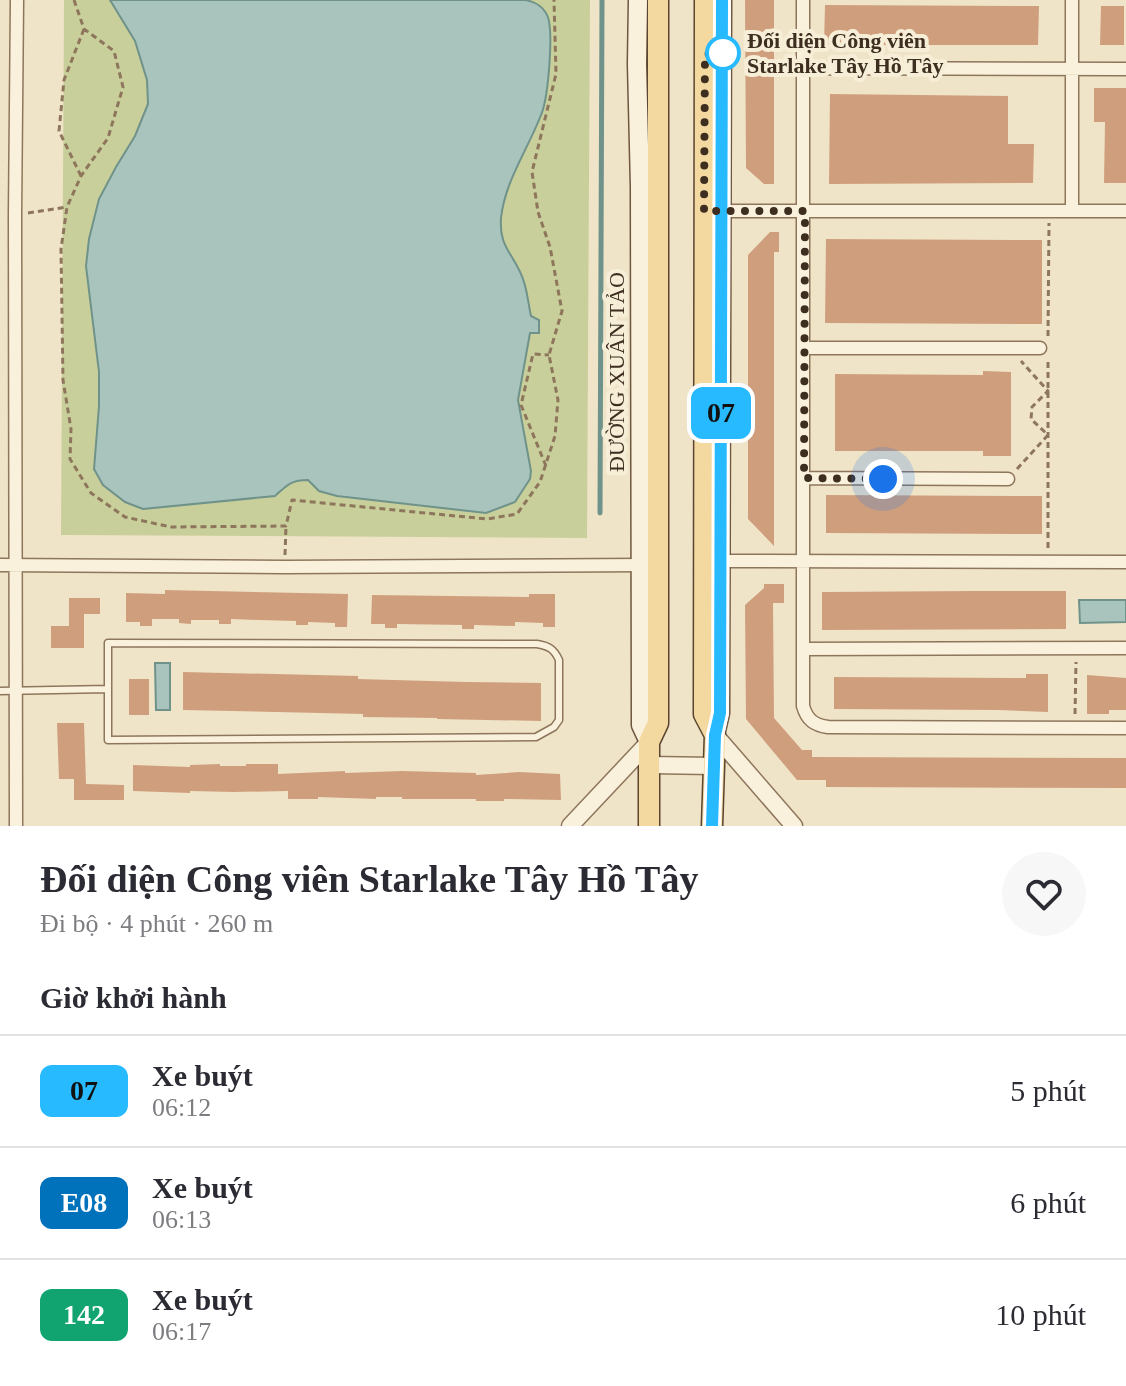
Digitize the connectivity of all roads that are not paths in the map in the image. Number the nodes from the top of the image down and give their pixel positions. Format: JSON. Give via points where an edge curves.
{"nodes":[{"id":1,"x":17,"y":0,"type":"edge"},
{"id":2,"x":638,"y":0,"type":"edge"},
{"id":3,"x":658,"y":0,"type":"edge"},
{"id":4,"x":705,"y":0,"type":"edge"},
{"id":5,"x":722,"y":0,"type":"edge"},
{"id":6,"x":803,"y":0,"type":"edge"},
{"id":7,"x":1072,"y":0,"type":"edge"},
{"id":8,"x":804,"y":68,"type":"junction"},
{"id":9,"x":1072,"y":69,"type":"junction"},
{"id":10,"x":1126,"y":69,"type":"edge"},
{"id":11,"x":713,"y":211,"type":"junction"},
{"id":12,"x":805,"y":211,"type":"junction"},
{"id":13,"x":1072,"y":211,"type":"junction"},
{"id":14,"x":1126,"y":211,"type":"edge"},
{"id":15,"x":0,"y":215,"type":"edge"},
{"id":16,"x":15,"y":215,"type":"junction"},
{"id":17,"x":1046,"y":346,"type":"road end"},
{"id":18,"x":804,"y":348,"type":"junction"},
{"id":19,"x":804,"y":478,"type":"junction"},
{"id":20,"x":1008,"y":479,"type":"road end"},
{"id":21,"x":713,"y":561,"type":"junction"},
{"id":22,"x":804,"y":562,"type":"junction"},
{"id":23,"x":1126,"y":562,"type":"edge"},
{"id":24,"x":0,"y":565,"type":"edge"},
{"id":25,"x":16,"y":565,"type":"junction"},
{"id":26,"x":649,"y":565,"type":"junction"},
{"id":27,"x":1126,"y":648,"type":"edge"},
{"id":28,"x":803,"y":649,"type":"junction"},
{"id":29,"x":108,"y":689,"type":"junction"},
{"id":30,"x":0,"y":691,"type":"edge"},
{"id":31,"x":15,"y":691,"type":"junction"},
{"id":32,"x":1126,"y":728,"type":"edge"},
{"id":33,"x":715,"y":735,"type":"junction"},
{"id":34,"x":649,"y":742,"type":"junction"},
{"id":35,"x":650,"y":765,"type":"junction"},
{"id":36,"x":713,"y":766,"type":"junction"},
{"id":37,"x":16,"y":826,"type":"edge"},
{"id":38,"x":570,"y":826,"type":"edge"},
{"id":39,"x":649,"y":826,"type":"edge"},
{"id":40,"x":712,"y":826,"type":"edge"},
{"id":41,"x":794,"y":826,"type":"edge"}],
"edges":[{"from":1,"to":16,"type":"street"},
{"from":2,"to":26,"type":"main road","name":"ĐƯỜNG XUÂN TẢO"},
{"from":3,"to":26,"type":"main road","name":"ĐƯỜNG XUÂN TẢO"},
{"from":4,"to":11,"type":"main road"},
{"from":5,"to":11,"type":"main road"},
{"from":6,"to":8,"type":"street"},
{"from":7,"to":9,"type":"street"},
{"from":8,"to":9,"type":"street"},
{"from":8,"to":12,"type":"street"},
{"from":9,"to":10,"type":"street"},
{"from":9,"to":13,"type":"street"},
{"from":11,"to":12,"type":"street"},
{"from":11,"to":21,"type":"main road"},
{"from":12,"to":13,"type":"street"},
{"from":12,"to":18,"type":"street"},
{"from":13,"to":14,"type":"street"},
{"from":15,"to":16,"type":"street"},
{"from":16,"to":25,"type":"street"},
{"from":17,"to":18,"type":"street"},
{"from":18,"to":19,"type":"street"},
{"from":19,"to":20,"type":"street"},
{"from":19,"to":22,"type":"street"},
{"from":21,"to":22,"type":"street"},
{"from":21,"to":33,"type":"main road","via":[[704,714]]},
{"from":22,"to":23,"type":"street"},
{"from":22,"to":28,"type":"street"},
{"from":24,"to":25,"type":"street"},
{"from":25,"to":26,"type":"street"},
{"from":25,"to":31,"type":"street"},
{"from":26,"to":34,"type":"main road","name":"ĐƯỜNG XUÂN TẢO","via":[[658,723]]},
{"from":27,"to":28,"type":"street"},
{"from":28,"to":32,"type":"street","via":[[803,706],[818,726]]},
{"from":29,"to":29,"type":"lane","via":[[108,643],[537,644],[549,646],[559,660],[559,720],[536,737],[108,740]]},
{"from":29,"to":31,"type":"lane"},
{"from":30,"to":31,"type":"lane"},
{"from":31,"to":37,"type":"street"},
{"from":33,"to":36,"type":"main road"},
{"from":33,"to":41,"type":"street"},
{"from":34,"to":35,"type":"main road","name":"ĐƯỜNG XUÂN TẢO"},
{"from":34,"to":38,"type":"street"},
{"from":35,"to":36,"type":"street"},
{"from":35,"to":39,"type":"main road","name":"ĐƯỜNG XUÂN TẢO"},
{"from":36,"to":40,"type":"main road"}]}
